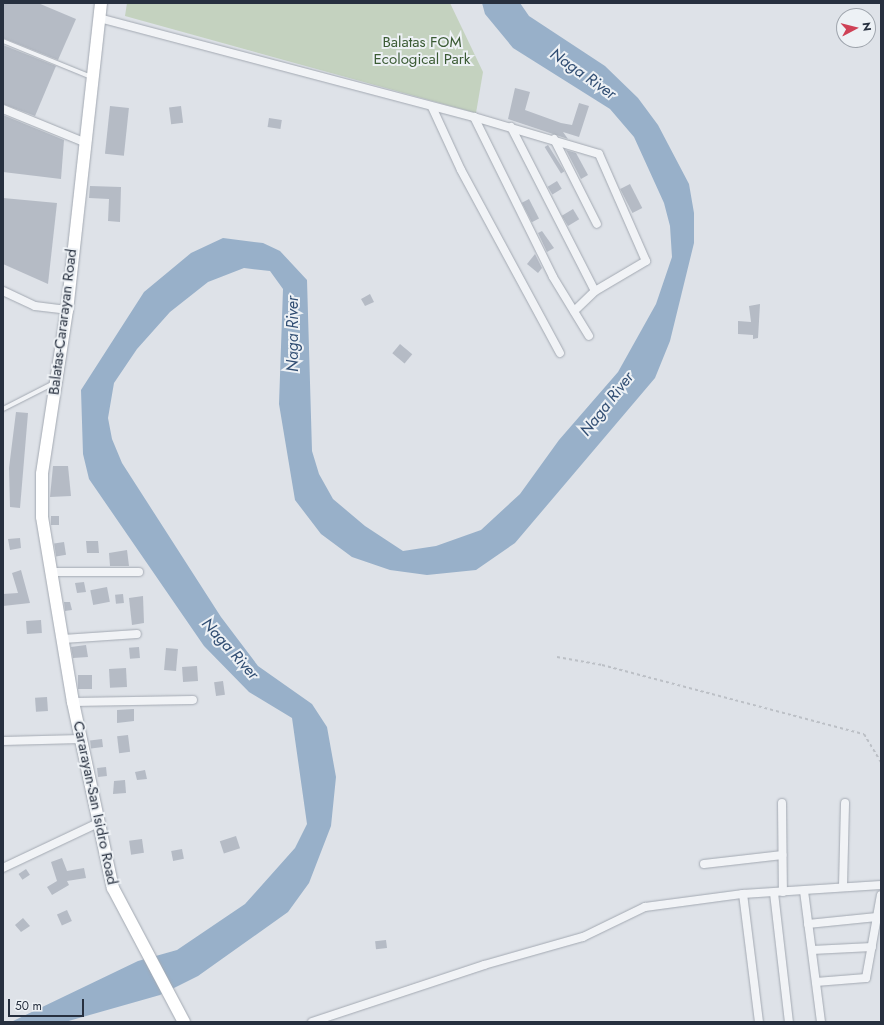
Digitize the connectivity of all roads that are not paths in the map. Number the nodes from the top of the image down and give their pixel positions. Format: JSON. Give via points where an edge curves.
{"nodes":[{"id":1,"x":101,"y":3,"type":"edge"},
{"id":2,"x":99,"y":18,"type":"junction"},
{"id":3,"x":3,"y":41,"type":"edge"},
{"id":4,"x":91,"y":77,"type":"junction"},
{"id":5,"x":432,"y":107,"type":"junction"},
{"id":6,"x":3,"y":109,"type":"edge"},
{"id":7,"x":474,"y":116,"type":"junction"},
{"id":8,"x":511,"y":127,"type":"junction"},
{"id":9,"x":554,"y":139,"type":"junction"},
{"id":10,"x":84,"y":142,"type":"junction"},
{"id":11,"x":597,"y":224,"type":"dead end"},
{"id":12,"x":3,"y":291,"type":"edge"},
{"id":13,"x":595,"y":291,"type":"junction"},
{"id":14,"x":67,"y":310,"type":"junction"},
{"id":15,"x":574,"y":311,"type":"junction"},
{"id":16,"x":588,"y":336,"type":"dead end"},
{"id":17,"x":560,"y":353,"type":"dead end"},
{"id":18,"x":56,"y":382,"type":"junction"},
{"id":19,"x":3,"y":409,"type":"edge"},
{"id":20,"x":52,"y":572,"type":"junction"},
{"id":21,"x":139,"y":572,"type":"dead end"},
{"id":22,"x":137,"y":634,"type":"dead end"},
{"id":23,"x":63,"y":639,"type":"junction"},
{"id":24,"x":193,"y":700,"type":"dead end"},
{"id":25,"x":73,"y":702,"type":"junction"},
{"id":26,"x":81,"y":739,"type":"junction"},
{"id":27,"x":3,"y":741,"type":"edge"},
{"id":28,"x":845,"y":803,"type":"dead end"},
{"id":29,"x":782,"y":804,"type":"dead end"},
{"id":30,"x":98,"y":823,"type":"junction"},
{"id":31,"x":782,"y":855,"type":"junction"},
{"id":32,"x":704,"y":864,"type":"dead end"},
{"id":33,"x":3,"y":868,"type":"edge"},
{"id":34,"x":881,"y":885,"type":"edge"},
{"id":35,"x":843,"y":886,"type":"junction"},
{"id":36,"x":804,"y":891,"type":"junction"},
{"id":37,"x":783,"y":892,"type":"junction"},
{"id":38,"x":774,"y":893,"type":"junction"},
{"id":39,"x":743,"y":894,"type":"junction"},
{"id":40,"x":881,"y":896,"type":"edge"},
{"id":41,"x":877,"y":917,"type":"junction"},
{"id":42,"x":808,"y":924,"type":"junction"},
{"id":43,"x":872,"y":947,"type":"junction"},
{"id":44,"x":812,"y":950,"type":"junction"},
{"id":45,"x":816,"y":982,"type":"junction"},
{"id":46,"x":183,"y":1020,"type":"edge"},
{"id":47,"x":312,"y":1022,"type":"edge"},
{"id":48,"x":758,"y":1022,"type":"edge"},
{"id":49,"x":789,"y":1022,"type":"edge"},
{"id":50,"x":821,"y":1022,"type":"edge"}],
"edges":[{"from":1,"to":2,"type":"main road","name":"Balatas-Cararayan Road"},
{"from":2,"to":4,"type":"main road","name":"Balatas-Cararayan Road"},
{"from":2,"to":5,"type":"street"},
{"from":3,"to":4,"type":"lane"},
{"from":4,"to":10,"type":"main road","name":"Balatas-Cararayan Road"},
{"from":5,"to":7,"type":"street"},
{"from":5,"to":17,"type":"street","via":[[462,170]]},
{"from":6,"to":10,"type":"street"},
{"from":7,"to":8,"type":"street"},
{"from":7,"to":15,"type":"street","via":[[529,232]]},
{"from":8,"to":9,"type":"street"},
{"from":8,"to":13,"type":"street"},
{"from":9,"to":11,"type":"street"},
{"from":9,"to":13,"type":"street","via":[[599,154],[646,261]]},
{"from":10,"to":14,"type":"main road","name":"Balatas-Cararayan Road"},
{"from":12,"to":14,"type":"street","via":[[35,306]]},
{"from":13,"to":15,"type":"street"},
{"from":14,"to":18,"type":"main road","name":"Balatas-Cararayan Road"},
{"from":15,"to":16,"type":"street"},
{"from":18,"to":19,"type":"lane"},
{"from":18,"to":20,"type":"main road","name":"Balatas-Cararayan Road","via":[[42,474],[42,517]]},
{"from":20,"to":21,"type":"street"},
{"from":20,"to":23,"type":"main road","name":"Balatas-Cararayan Road"},
{"from":22,"to":23,"type":"street"},
{"from":23,"to":25,"type":"main road","name":"Cararayan-San Isidro Road"},
{"from":24,"to":25,"type":"street"},
{"from":25,"to":26,"type":"main road","name":"Cararayan-San Isidro Road"},
{"from":26,"to":27,"type":"street"},
{"from":26,"to":30,"type":"main road","name":"Cararayan-San Isidro Road"},
{"from":28,"to":35,"type":"street"},
{"from":29,"to":31,"type":"street"},
{"from":30,"to":33,"type":"street"},
{"from":30,"to":46,"type":"main road","name":"Cararayan-San Isidro Road","via":[[112,888]]},
{"from":31,"to":32,"type":"street"},
{"from":31,"to":37,"type":"street"},
{"from":34,"to":35,"type":"street"},
{"from":35,"to":36,"type":"street"},
{"from":36,"to":37,"type":"street"},
{"from":36,"to":42,"type":"street"},
{"from":37,"to":38,"type":"street"},
{"from":38,"to":39,"type":"street"},
{"from":38,"to":49,"type":"street"},
{"from":39,"to":47,"type":"street","via":[[645,907],[583,937],[484,965]]},
{"from":39,"to":48,"type":"street"},
{"from":40,"to":41,"type":"street"},
{"from":41,"to":42,"type":"street"},
{"from":41,"to":43,"type":"street"},
{"from":42,"to":44,"type":"street"},
{"from":43,"to":44,"type":"street"},
{"from":43,"to":45,"type":"street","via":[[866,978]]},
{"from":44,"to":45,"type":"street"},
{"from":45,"to":50,"type":"street"}]}
